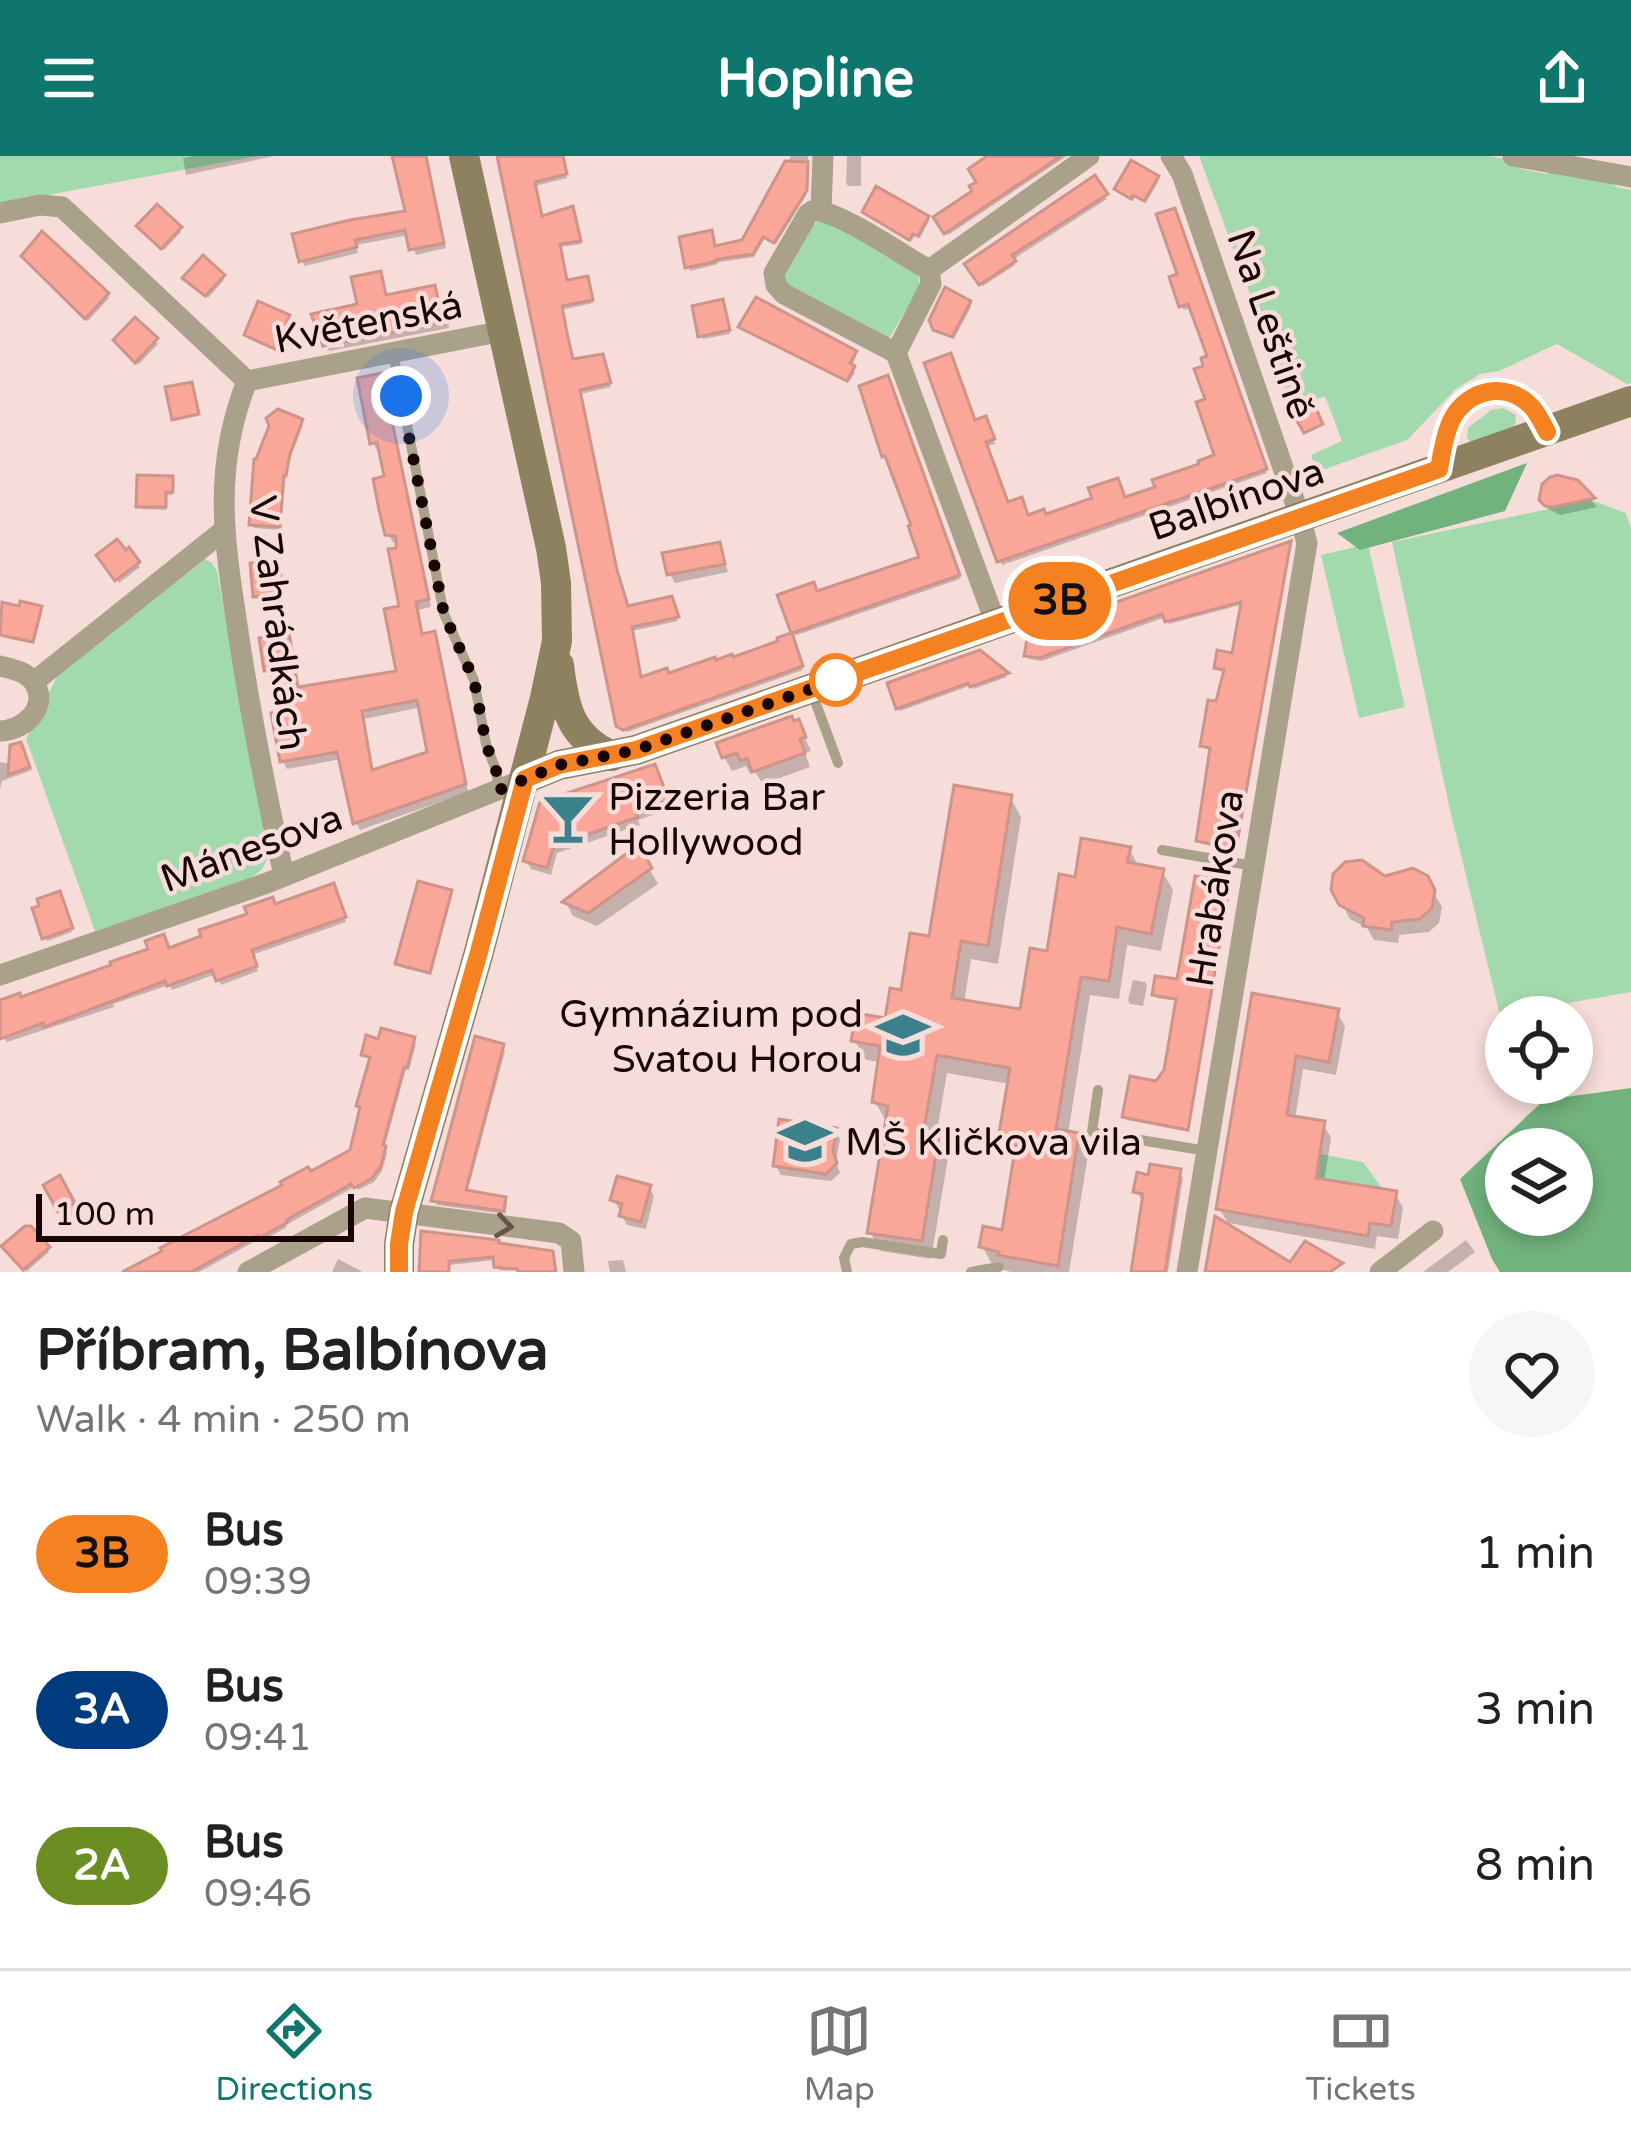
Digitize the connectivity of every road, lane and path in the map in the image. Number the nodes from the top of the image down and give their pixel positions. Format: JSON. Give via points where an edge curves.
{"nodes":[{"id":1,"x":464,"y":156,"type":"edge"},
{"id":2,"x":823,"y":156,"type":"edge"},
{"id":3,"x":1088,"y":156,"type":"edge"},
{"id":4,"x":1171,"y":156,"type":"edge"},
{"id":5,"x":1513,"y":156,"type":"edge"},
{"id":6,"x":1631,"y":177,"type":"edge"},
{"id":7,"x":821,"y":210,"type":"junction"},
{"id":8,"x":0,"y":213,"type":"edge"},
{"id":9,"x":929,"y":270,"type":"junction"},
{"id":10,"x":502,"y":332,"type":"junction"},
{"id":11,"x":393,"y":353,"type":"junction"},
{"id":12,"x":896,"y":353,"type":"junction"},
{"id":13,"x":247,"y":381,"type":"junction"},
{"id":14,"x":1631,"y":401,"type":"edge"},
{"id":15,"x":1547,"y":432,"type":"junction"},
{"id":16,"x":1439,"y":469,"type":"junction"},
{"id":17,"x":1300,"y":517,"type":"junction"},
{"id":18,"x":223,"y":531,"type":"junction"},
{"id":19,"x":996,"y":624,"type":"junction"},
{"id":20,"x":556,"y":641,"type":"junction"},
{"id":21,"x":0,"y":666,"type":"edge"},
{"id":22,"x":34,"y":681,"type":"junction"},
{"id":23,"x":811,"y":689,"type":"junction"},
{"id":24,"x":0,"y":731,"type":"edge"},
{"id":25,"x":612,"y":756,"type":"junction"},
{"id":26,"x":838,"y":764,"type":"dead end"},
{"id":27,"x":512,"y":784,"type":"junction"},
{"id":28,"x":1162,"y":850,"type":"dead end"},
{"id":29,"x":1254,"y":866,"type":"junction"},
{"id":30,"x":284,"y":876,"type":"junction"},
{"id":31,"x":0,"y":975,"type":"edge"},
{"id":32,"x":1098,"y":1090,"type":"dead end"},
{"id":33,"x":1207,"y":1150,"type":"junction"},
{"id":34,"x":404,"y":1212,"type":"junction"},
{"id":35,"x":1433,"y":1231,"type":"dead end"},
{"id":36,"x":943,"y":1240,"type":"dead end"},
{"id":37,"x":999,"y":1267,"type":"dead end"},
{"id":38,"x":248,"y":1272,"type":"edge"},
{"id":39,"x":399,"y":1272,"type":"edge"},
{"id":40,"x":574,"y":1272,"type":"edge"},
{"id":41,"x":847,"y":1272,"type":"edge"},
{"id":42,"x":971,"y":1272,"type":"edge"},
{"id":43,"x":1187,"y":1272,"type":"edge"},
{"id":44,"x":1380,"y":1272,"type":"edge"}],
"edges":[{"from":1,"to":10,"type":"main road"},
{"from":2,"to":7,"type":"street"},
{"from":3,"to":9,"type":"street"},
{"from":4,"to":17,"type":"street","name":"Na Leštině"},
{"from":5,"to":6,"type":"street"},
{"from":7,"to":9,"type":"street"},
{"from":7,"to":12,"type":"street","via":[[808,214],[774,273],[776,285]]},
{"from":8,"to":13,"type":"street","via":[[62,207]]},
{"from":9,"to":12,"type":"street","via":[[931,284]]},
{"from":10,"to":11,"type":"street","name":"Květenská"},
{"from":10,"to":20,"type":"main road","via":[[551,548]]},
{"from":11,"to":13,"type":"street","name":"Květenská"},
{"from":11,"to":27,"type":"lane","via":[[444,614],[474,680],[496,770]]},
{"from":12,"to":19,"type":"street"},
{"from":13,"to":18,"type":"street","name":"V Zahrádkách","via":[[229,445]]},
{"from":14,"to":15,"type":"main road","name":"Balbínova"},
{"from":15,"to":16,"type":"main road","name":"Balbínova"},
{"from":15,"to":16,"type":"lane","via":[[1518,396],[1486,391],[1452,419]]},
{"from":16,"to":17,"type":"main road","name":"Balbínova"},
{"from":17,"to":19,"type":"main road","name":"Balbínova"},
{"from":17,"to":29,"type":"street","name":"Hrabákova","via":[[1306,543]]},
{"from":18,"to":22,"type":"street"},
{"from":18,"to":30,"type":"street","name":"V Zahrádkách"},
{"from":19,"to":23,"type":"main road","name":"Balbínova"},
{"from":20,"to":25,"type":"main road","via":[[573,724]]},
{"from":20,"to":27,"type":"main road"},
{"from":21,"to":22,"type":"street"},
{"from":22,"to":24,"type":"street","via":[[38,694],[26,725]]},
{"from":23,"to":25,"type":"main road","name":"Balbínova"},
{"from":23,"to":26,"type":"lane"},
{"from":25,"to":27,"type":"main road","name":"Balbínova"},
{"from":27,"to":30,"type":"street","name":"Mánesova"},
{"from":27,"to":34,"type":"main road","via":[[479,952]]},
{"from":28,"to":29,"type":"lane"},
{"from":29,"to":33,"type":"street","name":"Hrabákova"},
{"from":30,"to":31,"type":"street","name":"Mánesova"},
{"from":32,"to":33,"type":"lane","via":[[1092,1132]]},
{"from":33,"to":43,"type":"street","name":"Hrabákova"},
{"from":34,"to":38,"type":"street","via":[[365,1208]]},
{"from":34,"to":39,"type":"main road"},
{"from":34,"to":40,"type":"street","one_way":true,"via":[[559,1233],[571,1241]]},
{"from":35,"to":44,"type":"street"},
{"from":36,"to":41,"type":"lane","via":[[941,1254],[851,1244]]},
{"from":37,"to":42,"type":"lane"}]}
